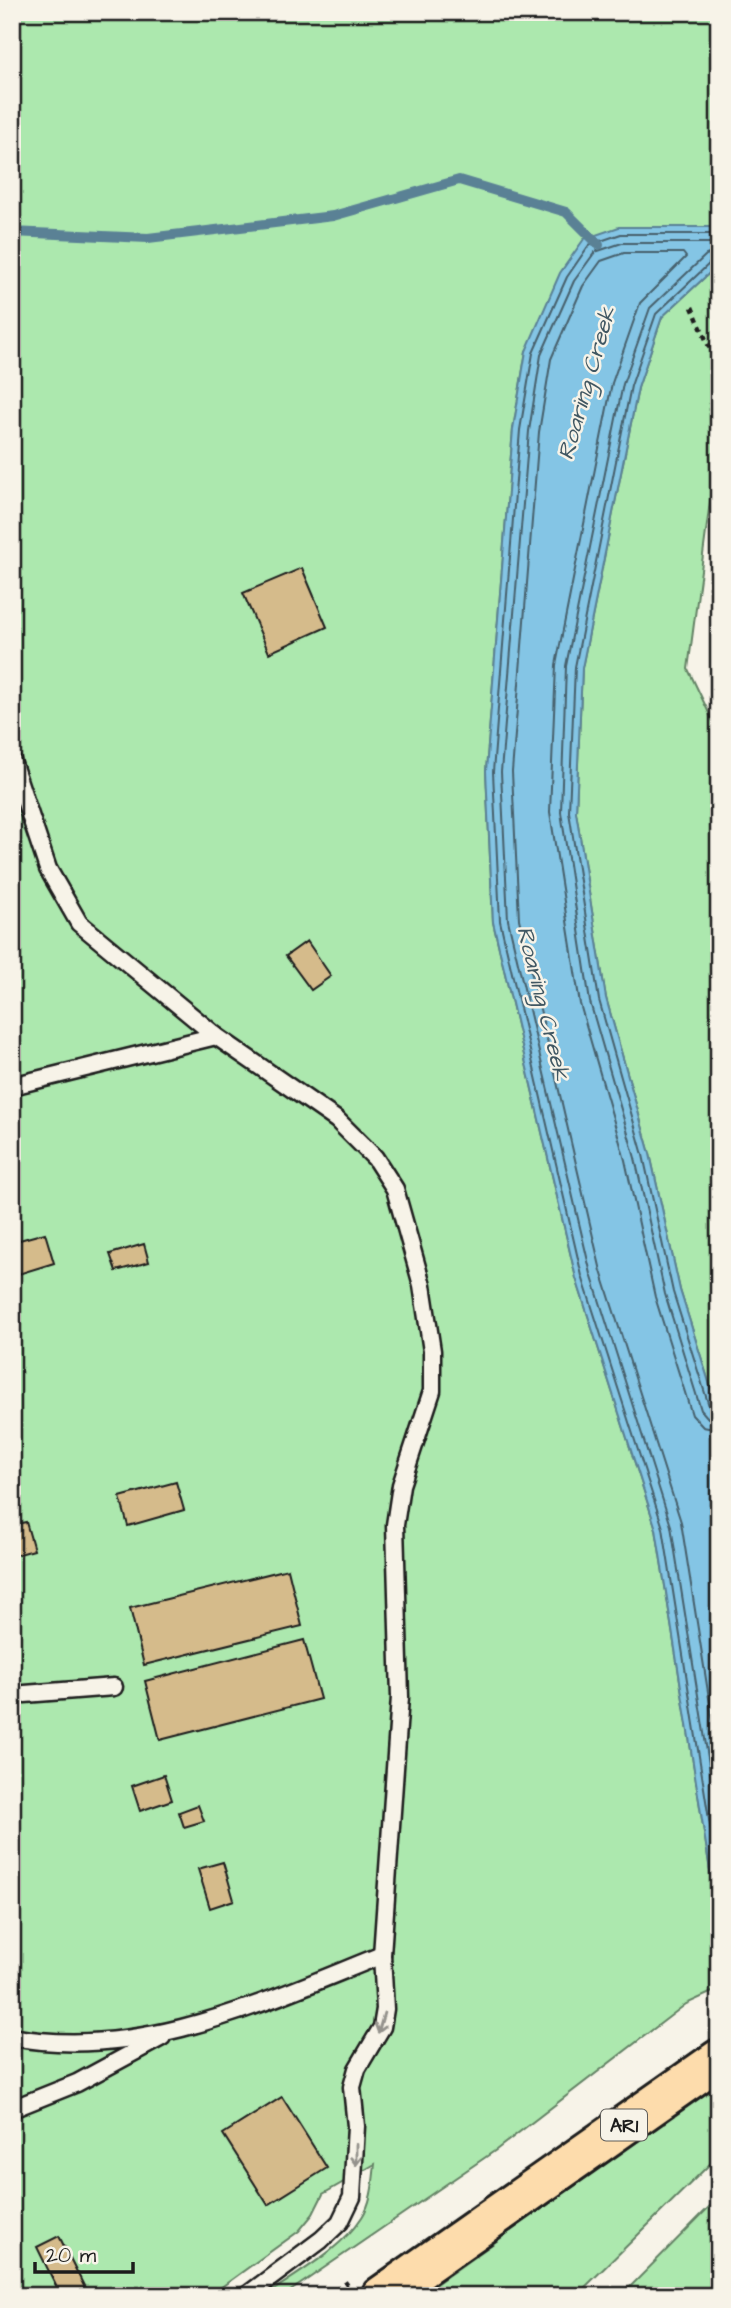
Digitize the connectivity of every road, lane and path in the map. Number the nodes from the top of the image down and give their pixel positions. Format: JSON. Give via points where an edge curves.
{"nodes":[{"id":1,"x":692,"y":307,"type":"dead end"},
{"id":2,"x":719,"y":347,"type":"edge"},
{"id":3,"x":12,"y":761,"type":"edge"},
{"id":4,"x":216,"y":1036,"type":"junction"},
{"id":5,"x":12,"y":1086,"type":"edge"},
{"id":6,"x":114,"y":1687,"type":"dead end"},
{"id":7,"x":12,"y":1695,"type":"edge"},
{"id":8,"x":382,"y":1955,"type":"junction"},
{"id":9,"x":171,"y":2033,"type":"junction"},
{"id":10,"x":12,"y":2037,"type":"edge"},
{"id":11,"x":719,"y":2059,"type":"edge"},
{"id":12,"x":12,"y":2109,"type":"edge"},
{"id":13,"x":246,"y":2296,"type":"edge"},
{"id":14,"x":381,"y":2296,"type":"edge"}],
"edges":[{"from":1,"to":2,"type":"path","via":[[710,349]]},
{"from":3,"to":4,"type":"lane","via":[[48,869],[79,923]]},
{"from":4,"to":5,"type":"lane"},
{"from":4,"to":8,"type":"lane","via":[[337,1120],[375,1158],[395,1189],[422,1285],[432,1351],[432,1391],[401,1485],[395,1525],[400,1697]]},
{"from":6,"to":7,"type":"lane"},
{"from":8,"to":9,"type":"lane","via":[[265,2002]]},
{"from":8,"to":13,"type":"lane","one_way":true,"via":[[382,2027],[357,2069],[352,2087],[356,2126],[352,2197],[340,2222],[321,2241]]},
{"from":9,"to":10,"type":"lane","via":[[88,2043]]},
{"from":9,"to":12,"type":"lane","via":[[77,2083]]},
{"from":11,"to":14,"type":"highway","number":"AR1"}]}
